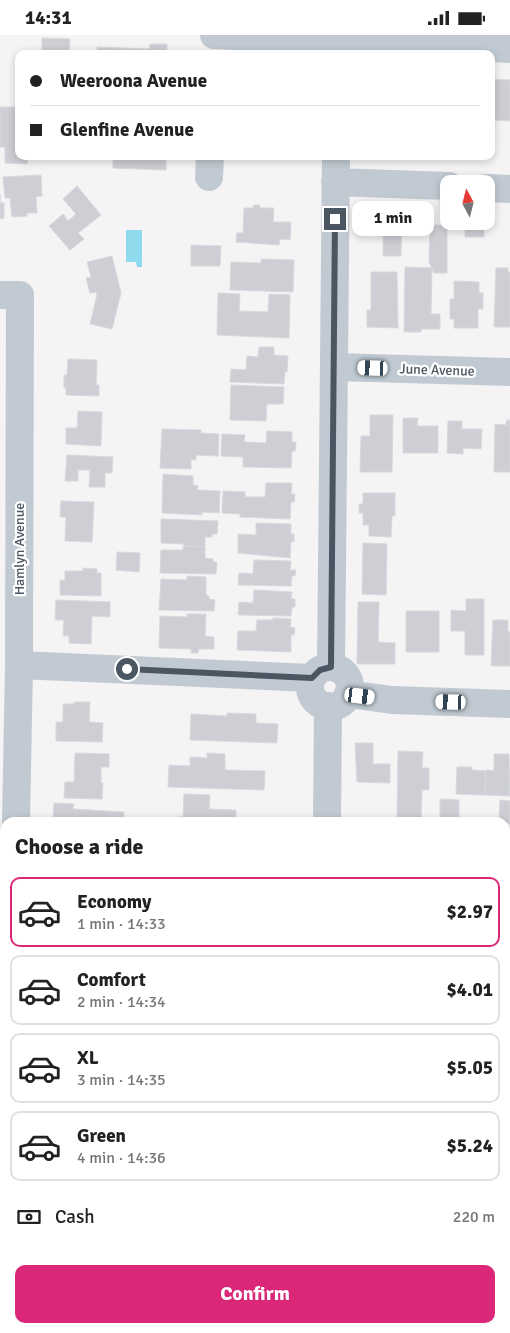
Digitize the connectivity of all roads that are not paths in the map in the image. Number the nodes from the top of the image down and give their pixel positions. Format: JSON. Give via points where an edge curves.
{"nodes":[{"id":1,"x":214,"y":35,"type":"edge"},
{"id":2,"x":338,"y":47,"type":"edge"},
{"id":3,"x":510,"y":49,"type":"edge"},
{"id":4,"x":213,"y":50,"type":"edge"},
{"id":5,"x":336,"y":169,"type":"edge"},
{"id":6,"x":440,"y":185,"type":"edge"},
{"id":7,"x":495,"y":188,"type":"edge"},
{"id":8,"x":510,"y":189,"type":"edge"},
{"id":9,"x":0,"y":295,"type":"edge"},
{"id":10,"x":334,"y":367,"type":"junction"},
{"id":11,"x":510,"y":372,"type":"edge"},
{"id":12,"x":19,"y":665,"type":"junction"},
{"id":13,"x":321,"y":672,"type":"junction"},
{"id":14,"x":338,"y":700,"type":"junction"},
{"id":15,"x":510,"y":704,"type":"edge"},
{"id":16,"x":16,"y":817,"type":"edge"},
{"id":17,"x":328,"y":817,"type":"edge"}],
"edges":[{"from":1,"to":2,"type":"street"},
{"from":1,"to":4,"type":"street"},
{"from":2,"to":3,"type":"street"},
{"from":5,"to":6,"type":"street"},
{"from":5,"to":10,"type":"street"},
{"from":7,"to":8,"type":"street"},
{"from":9,"to":12,"type":"street","name":"Hamlyn Avenue","via":[[20,295]]},
{"from":10,"to":11,"type":"street","name":"June Avenue"},
{"from":10,"to":13,"type":"street"},
{"from":12,"to":13,"type":"street"},
{"from":12,"to":16,"type":"street","name":"Hamlyn Avenue"},
{"from":13,"to":14,"type":"street","via":[[310,684],[313,696],[317,701]]},
{"from":14,"to":15,"type":"street"},
{"from":14,"to":17,"type":"street"}]}
